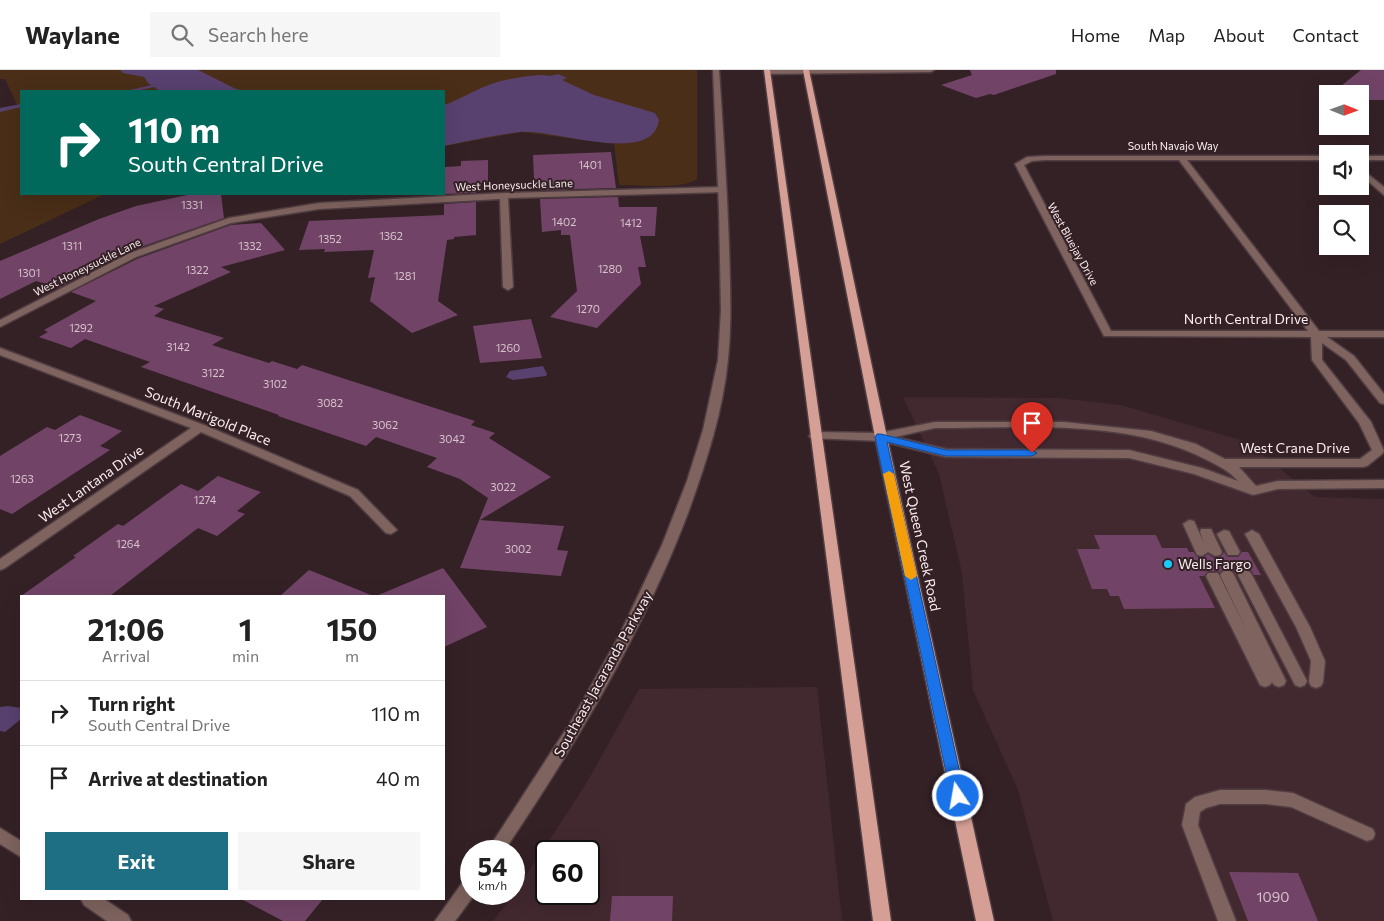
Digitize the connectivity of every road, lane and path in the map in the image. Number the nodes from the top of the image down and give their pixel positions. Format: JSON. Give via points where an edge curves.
{"nodes":[{"id":1,"x":716,"y":70,"type":"edge"},
{"id":2,"x":931,"y":70,"type":"edge"},
{"id":3,"x":767,"y":71,"type":"edge"},
{"id":4,"x":806,"y":71,"type":"edge"},
{"id":5,"x":1181,"y":158,"type":"junction"},
{"id":6,"x":1319,"y":158,"type":"edge"},
{"id":7,"x":1369,"y":158,"type":"edge"},
{"id":8,"x":1384,"y":158,"type":"edge"},
{"id":9,"x":1019,"y":164,"type":"joint"},
{"id":10,"x":1369,"y":178,"type":"edge"},
{"id":11,"x":722,"y":190,"type":"junction"},
{"id":12,"x":1384,"y":192,"type":"edge"},
{"id":13,"x":504,"y":196,"type":"junction"},
{"id":14,"x":508,"y":287,"type":"dead end"},
{"id":15,"x":0,"y":324,"type":"edge"},
{"id":16,"x":1108,"y":334,"type":"joint"},
{"id":17,"x":1316,"y":334,"type":"junction"},
{"id":18,"x":1384,"y":334,"type":"edge"},
{"id":19,"x":0,"y":351,"type":"edge"},
{"id":20,"x":1384,"y":401,"type":"edge"},
{"id":21,"x":200,"y":427,"type":"junction"},
{"id":22,"x":815,"y":436,"type":"junction"},
{"id":23,"x":881,"y":437,"type":"junction"},
{"id":24,"x":1222,"y":463,"type":"junction"},
{"id":25,"x":1384,"y":484,"type":"edge"},
{"id":26,"x":1253,"y":491,"type":"junction"},
{"id":27,"x":1189,"y":524,"type":"dead end"},
{"id":28,"x":391,"y":530,"type":"dead end"},
{"id":29,"x":1206,"y":532,"type":"dead end"},
{"id":30,"x":1224,"y":534,"type":"dead end"},
{"id":31,"x":1252,"y":534,"type":"dead end"},
{"id":32,"x":1233,"y":552,"type":"dead end"},
{"id":33,"x":0,"y":565,"type":"edge"},
{"id":34,"x":1245,"y":575,"type":"dead end"},
{"id":35,"x":1220,"y":576,"type":"dead end"},
{"id":36,"x":1272,"y":681,"type":"dead end"},
{"id":37,"x":1300,"y":682,"type":"dead end"},
{"id":38,"x":1316,"y":682,"type":"dead end"},
{"id":39,"x":1367,"y":834,"type":"dead end"},
{"id":40,"x":0,"y":835,"type":"edge"},
{"id":41,"x":502,"y":840,"type":"edge"},
{"id":42,"x":20,"y":849,"type":"edge"},
{"id":43,"x":91,"y":900,"type":"edge"},
{"id":44,"x":460,"y":900,"type":"edge"},
{"id":45,"x":122,"y":921,"type":"edge"},
{"id":46,"x":444,"y":921,"type":"edge"},
{"id":47,"x":882,"y":921,"type":"edge"},
{"id":48,"x":985,"y":921,"type":"edge"},
{"id":49,"x":1227,"y":921,"type":"edge"}],
"edges":[{"from":1,"to":11,"type":"street","name":"Southeast Jacaranda Parkway"},
{"from":2,"to":4,"type":"street"},
{"from":3,"to":4,"type":"street"},
{"from":3,"to":22,"type":"main road"},
{"from":4,"to":23,"type":"main road","name":"West Queen Creek Road"},
{"from":5,"to":6,"type":"street","name":"South Navajo Way"},
{"from":5,"to":9,"type":"street","name":"South Navajo Way","via":[[1046,158]]},
{"from":5,"to":17,"type":"street"},
{"from":7,"to":8,"type":"street"},
{"from":9,"to":16,"type":"street","name":"West Bluejay Drive"},
{"from":10,"to":12,"type":"street"},
{"from":11,"to":13,"type":"street","name":"West Honeysuckle Lane"},
{"from":11,"to":41,"type":"street","name":"Southeast Jacaranda Parkway","via":[[727,305],[723,359],[712,416],[691,486],[647,596],[617,655],[584,715]]},
{"from":13,"to":14,"type":"street"},
{"from":13,"to":15,"type":"street","name":"West Honeysuckle Lane","via":[[319,206],[229,221],[133,254]]},
{"from":16,"to":17,"type":"street","name":"North Central Drive"},
{"from":17,"to":18,"type":"street","name":"North Central Drive"},
{"from":17,"to":20,"type":"street","via":[[1350,358]]},
{"from":17,"to":24,"type":"street","name":"West Crane Drive","via":[[1317,360],[1365,422],[1378,451],[1363,463]]},
{"from":19,"to":21,"type":"street","name":"South Marigold Place"},
{"from":21,"to":28,"type":"street","name":"South Marigold Place","via":[[354,493]]},
{"from":21,"to":33,"type":"street","name":"West Lantana Drive"},
{"from":22,"to":23,"type":"street"},
{"from":22,"to":47,"type":"main road"},
{"from":23,"to":24,"type":"street","via":[[935,425],[1064,425],[1151,435],[1192,447]]},
{"from":23,"to":26,"type":"street","via":[[946,453],[1129,454]]},
{"from":23,"to":48,"type":"main road","name":"West Queen Creek Road"},
{"from":24,"to":26,"type":"street","via":[[1234,469]]},
{"from":25,"to":26,"type":"street","via":[[1278,485]]},
{"from":27,"to":29,"type":"street","via":[[1209,552]]},
{"from":30,"to":32,"type":"street"},
{"from":31,"to":38,"type":"street","via":[[1318,661]]},
{"from":34,"to":37,"type":"street"},
{"from":35,"to":36,"type":"street"},
{"from":39,"to":49,"type":"street","via":[[1293,800],[1220,797],[1201,802],[1192,809],[1190,825]]},
{"from":40,"to":42,"type":"street"},
{"from":43,"to":45,"type":"street"},
{"from":44,"to":46,"type":"street"}]}
